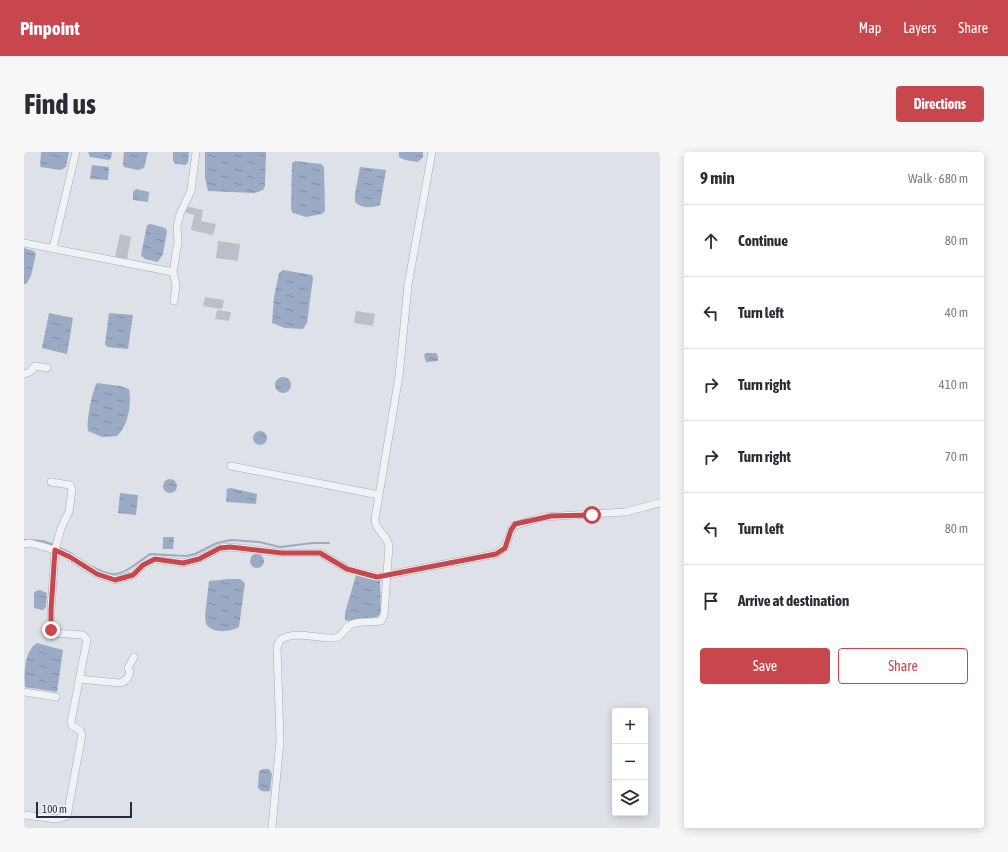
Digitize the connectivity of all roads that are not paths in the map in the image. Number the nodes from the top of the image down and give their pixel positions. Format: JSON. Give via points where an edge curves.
{"nodes":[{"id":1,"x":76,"y":152,"type":"edge"},
{"id":2,"x":196,"y":152,"type":"edge"},
{"id":3,"x":432,"y":152,"type":"edge"},
{"id":4,"x":24,"y":243,"type":"edge"},
{"id":5,"x":53,"y":248,"type":"junction"},
{"id":6,"x":172,"y":272,"type":"junction"},
{"id":7,"x":174,"y":301,"type":"dead end"},
{"id":8,"x":47,"y":368,"type":"dead end"},
{"id":9,"x":24,"y":374,"type":"edge"},
{"id":10,"x":231,"y":466,"type":"dead end"},
{"id":11,"x":51,"y":482,"type":"dead end"},
{"id":12,"x":380,"y":495,"type":"junction"},
{"id":13,"x":660,"y":504,"type":"edge"},
{"id":14,"x":24,"y":544,"type":"edge"},
{"id":15,"x":55,"y":550,"type":"junction"},
{"id":16,"x":387,"y":576,"type":"junction"},
{"id":17,"x":134,"y":657,"type":"dead end"},
{"id":18,"x":79,"y":679,"type":"junction"},
{"id":19,"x":24,"y":692,"type":"edge"},
{"id":20,"x":56,"y":697,"type":"dead end"},
{"id":21,"x":24,"y":815,"type":"edge"},
{"id":22,"x":272,"y":828,"type":"edge"}],
"edges":[{"from":1,"to":5,"type":"street"},
{"from":2,"to":6,"type":"street","via":[[191,191],[177,227],[178,242]]},
{"from":3,"to":12,"type":"street","via":[[408,285],[399,376]]},
{"from":4,"to":5,"type":"street"},
{"from":5,"to":6,"type":"street"},
{"from":6,"to":7,"type":"street","via":[[176,285]]},
{"from":8,"to":9,"type":"street","via":[[35,366]]},
{"from":10,"to":12,"type":"street"},
{"from":11,"to":15,"type":"street","via":[[70,485],[72,489],[69,512]]},
{"from":12,"to":16,"type":"street","via":[[375,524],[388,541]]},
{"from":13,"to":16,"type":"street","via":[[600,515],[564,514],[535,519],[513,526],[505,548],[496,554]]},
{"from":14,"to":15,"type":"street","via":[[30,543]]},
{"from":15,"to":16,"type":"street","via":[[97,574],[115,580],[133,575],[143,565],[155,559],[183,563],[199,559],[220,548],[230,547],[282,553],[320,553],[360,574]]},
{"from":15,"to":18,"type":"street","via":[[51,630],[52,633],[86,637]]},
{"from":16,"to":22,"type":"street","via":[[385,608],[381,621],[353,624],[336,638],[289,636],[280,640],[277,647],[280,740]]},
{"from":17,"to":18,"type":"street","via":[[128,668],[128,679],[120,683]]},
{"from":18,"to":21,"type":"street","via":[[71,722],[82,735],[69,813],[65,818],[57,819]]},
{"from":19,"to":20,"type":"street"}]}
